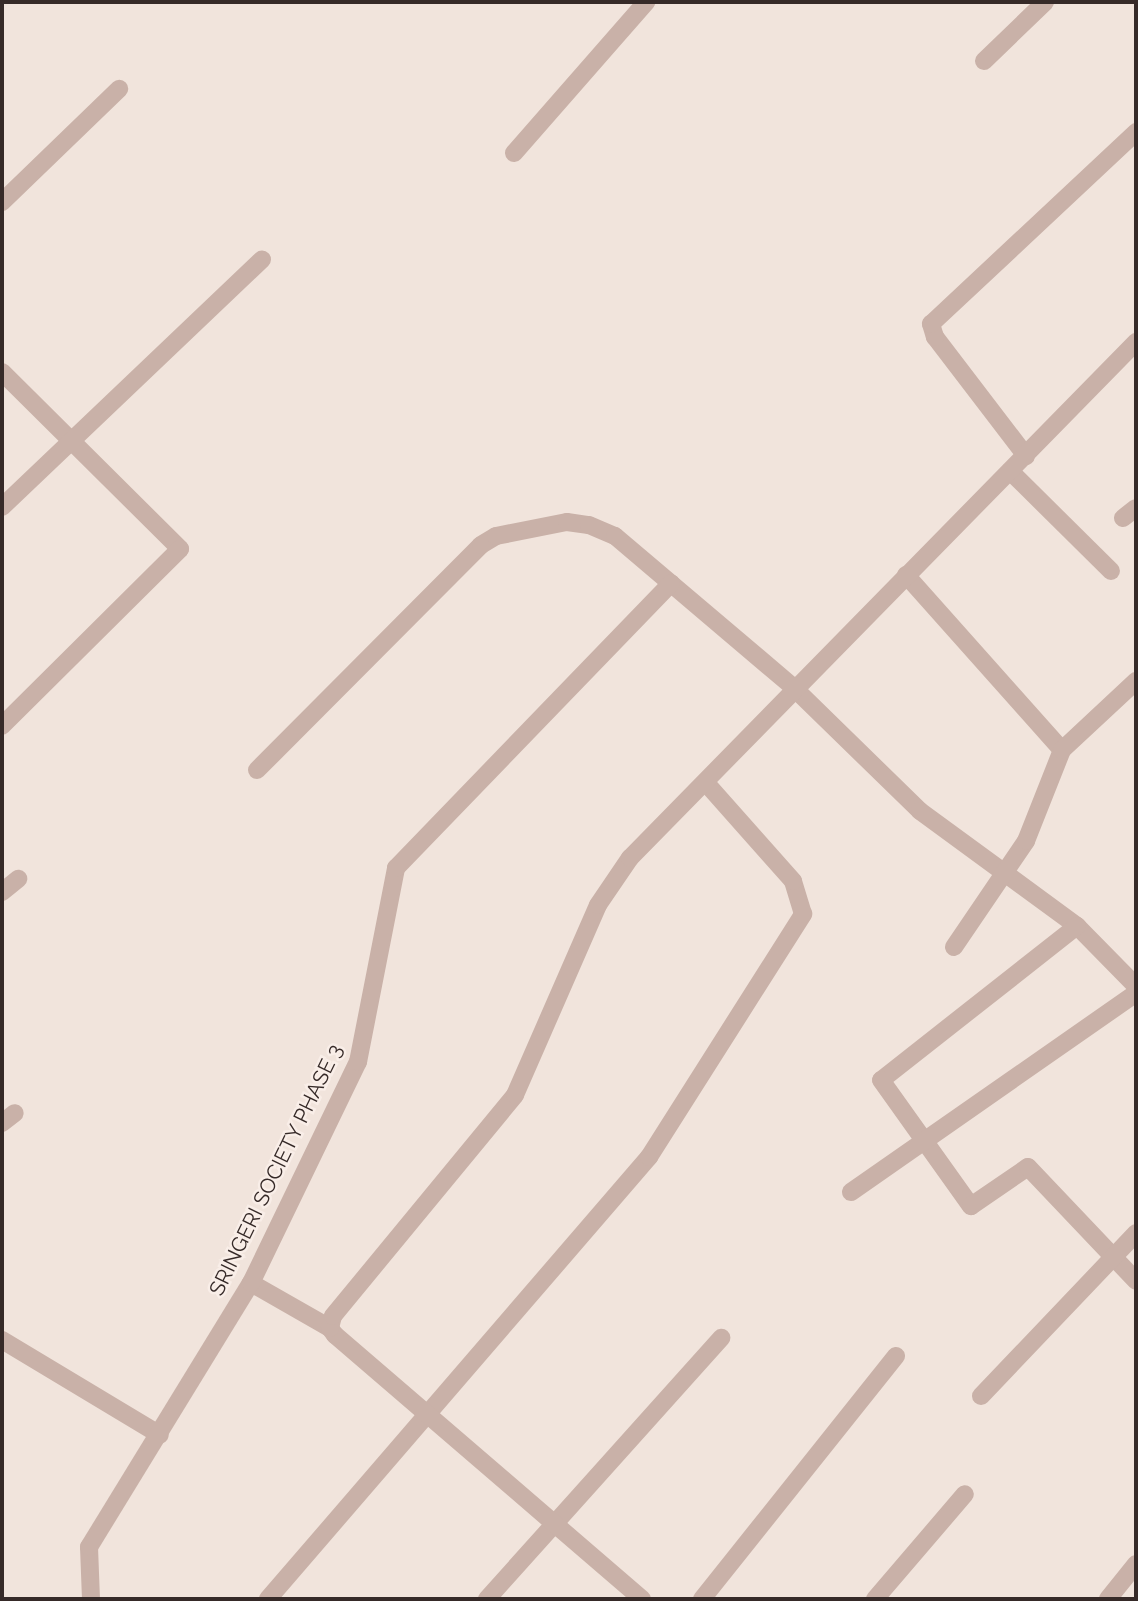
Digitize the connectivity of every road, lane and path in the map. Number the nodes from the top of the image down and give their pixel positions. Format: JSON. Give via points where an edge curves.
{"nodes":[{"id":1,"x":646,"y":2,"type":"edge"},
{"id":2,"x":1045,"y":2,"type":"edge"},
{"id":3,"x":984,"y":61,"type":"dead end"},
{"id":4,"x":119,"y":89,"type":"dead end"},
{"id":5,"x":1136,"y":132,"type":"edge"},
{"id":6,"x":514,"y":153,"type":"dead end"},
{"id":7,"x":2,"y":202,"type":"edge"},
{"id":8,"x":262,"y":259,"type":"dead end"},
{"id":9,"x":1136,"y":342,"type":"edge"},
{"id":10,"x":2,"y":372,"type":"edge"},
{"id":11,"x":71,"y":441,"type":"junction"},
{"id":12,"x":1026,"y":456,"type":"junction"},
{"id":13,"x":1010,"y":471,"type":"junction"},
{"id":14,"x":2,"y":506,"type":"edge"},
{"id":15,"x":1111,"y":571,"type":"dead end"},
{"id":16,"x":906,"y":575,"type":"junction"},
{"id":17,"x":671,"y":583,"type":"junction"},
{"id":18,"x":1136,"y":681,"type":"edge"},
{"id":19,"x":794,"y":688,"type":"junction"},
{"id":20,"x":2,"y":726,"type":"edge"},
{"id":21,"x":1062,"y":750,"type":"junction"},
{"id":22,"x":257,"y":770,"type":"dead end"},
{"id":23,"x":706,"y":783,"type":"junction"},
{"id":24,"x":1004,"y":875,"type":"junction"},
{"id":25,"x":18,"y":879,"type":"dead end"},
{"id":26,"x":2,"y":892,"type":"edge"},
{"id":27,"x":1077,"y":926,"type":"junction"},
{"id":28,"x":954,"y":947,"type":"dead end"},
{"id":29,"x":1136,"y":986,"type":"edge"},
{"id":30,"x":1136,"y":993,"type":"edge"},
{"id":31,"x":926,"y":1140,"type":"junction"},
{"id":32,"x":851,"y":1192,"type":"dead end"},
{"id":33,"x":1136,"y":1233,"type":"edge"},
{"id":34,"x":1113,"y":1257,"type":"junction"},
{"id":35,"x":1136,"y":1281,"type":"edge"},
{"id":36,"x":251,"y":1283,"type":"junction"},
{"id":37,"x":331,"y":1328,"type":"junction"},
{"id":38,"x":722,"y":1338,"type":"dead end"},
{"id":39,"x":2,"y":1340,"type":"edge"},
{"id":40,"x":896,"y":1356,"type":"dead end"},
{"id":41,"x":981,"y":1396,"type":"dead end"},
{"id":42,"x":427,"y":1411,"type":"junction"},
{"id":43,"x":160,"y":1434,"type":"junction"},
{"id":44,"x":965,"y":1494,"type":"dead end"},
{"id":45,"x":554,"y":1524,"type":"junction"},
{"id":46,"x":1136,"y":1564,"type":"edge"},
{"id":47,"x":91,"y":1599,"type":"edge"},
{"id":48,"x":268,"y":1599,"type":"edge"},
{"id":49,"x":487,"y":1599,"type":"edge"},
{"id":50,"x":642,"y":1599,"type":"edge"},
{"id":51,"x":702,"y":1599,"type":"edge"},
{"id":52,"x":875,"y":1599,"type":"edge"},
{"id":53,"x":1108,"y":1599,"type":"edge"}],
"edges":[{"from":1,"to":6,"type":"street"},
{"from":2,"to":3,"type":"street"},
{"from":4,"to":7,"type":"street"},
{"from":5,"to":12,"type":"street","via":[[931,324],[935,337]]},
{"from":8,"to":11,"type":"street"},
{"from":9,"to":12,"type":"street"},
{"from":10,"to":11,"type":"street"},
{"from":11,"to":14,"type":"street"},
{"from":11,"to":20,"type":"street","via":[[180,549]]},
{"from":12,"to":13,"type":"street"},
{"from":13,"to":15,"type":"street"},
{"from":13,"to":16,"type":"street"},
{"from":16,"to":19,"type":"street"},
{"from":16,"to":21,"type":"street"},
{"from":17,"to":19,"type":"street"},
{"from":17,"to":22,"type":"street","via":[[615,536],[589,525],[567,522],[496,536],[457,566]]},
{"from":17,"to":36,"type":"street","name":"SRINGERI SOCIETY PHASE 3","via":[[396,868],[358,1062]]},
{"from":18,"to":21,"type":"street"},
{"from":19,"to":23,"type":"street"},
{"from":19,"to":24,"type":"street","via":[[869,765]]},
{"from":21,"to":24,"type":"street","via":[[1026,841]]},
{"from":23,"to":37,"type":"street","via":[[615,878],[598,905],[515,1095],[333,1316]]},
{"from":23,"to":42,"type":"street","via":[[793,881],[803,914],[649,1157]]},
{"from":24,"to":27,"type":"street"},
{"from":24,"to":28,"type":"street"},
{"from":25,"to":26,"type":"street"},
{"from":27,"to":29,"type":"street"},
{"from":27,"to":31,"type":"street","via":[[881,1080]]},
{"from":30,"to":31,"type":"street"},
{"from":31,"to":32,"type":"street"},
{"from":31,"to":34,"type":"street","via":[[971,1206],[1028,1167]]},
{"from":33,"to":34,"type":"street"},
{"from":34,"to":35,"type":"street"},
{"from":34,"to":41,"type":"street"},
{"from":36,"to":37,"type":"street"},
{"from":36,"to":43,"type":"street","name":"SRINGERI SOCIETY PHASE 3"},
{"from":37,"to":42,"type":"street"},
{"from":38,"to":45,"type":"street"},
{"from":39,"to":43,"type":"street"},
{"from":40,"to":51,"type":"street"},
{"from":42,"to":45,"type":"street"},
{"from":42,"to":48,"type":"street"},
{"from":43,"to":47,"type":"street","name":"SRINGERI SOCIETY PHASE 3","via":[[89,1547]]},
{"from":44,"to":52,"type":"street"},
{"from":45,"to":49,"type":"street"},
{"from":45,"to":50,"type":"street"},
{"from":46,"to":53,"type":"street"}]}
